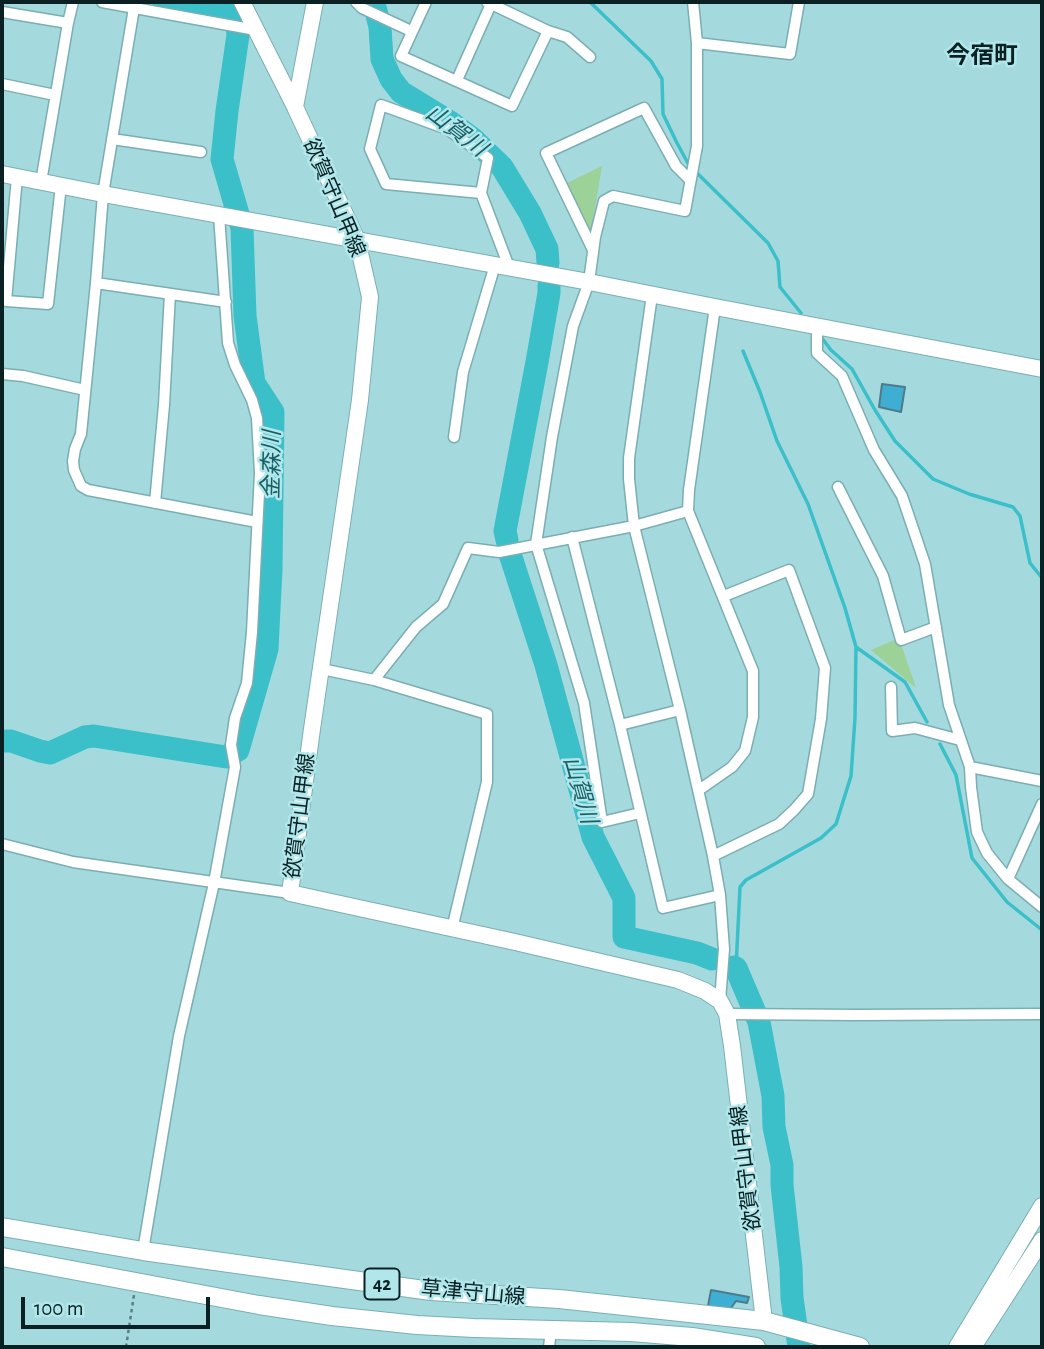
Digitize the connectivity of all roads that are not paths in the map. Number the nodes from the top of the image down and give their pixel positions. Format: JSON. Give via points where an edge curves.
{"nodes":[{"id":1,"x":73,"y":2,"type":"edge"},
{"id":2,"x":102,"y":2,"type":"edge"},
{"id":3,"x":242,"y":2,"type":"edge"},
{"id":4,"x":315,"y":2,"type":"edge"},
{"id":5,"x":356,"y":2,"type":"edge"},
{"id":6,"x":426,"y":2,"type":"edge"},
{"id":7,"x":693,"y":2,"type":"edge"},
{"id":8,"x":799,"y":2,"type":"edge"},
{"id":9,"x":489,"y":3,"type":"edge"},
{"id":10,"x":134,"y":5,"type":"edge"},
{"id":11,"x":2,"y":12,"type":"edge"},
{"id":12,"x":68,"y":23,"type":"junction"},
{"id":13,"x":257,"y":30,"type":"junction"},
{"id":14,"x":411,"y":31,"type":"junction"},
{"id":15,"x":548,"y":31,"type":"junction"},
{"id":16,"x":697,"y":43,"type":"junction"},
{"id":17,"x":590,"y":57,"type":"dead end"},
{"id":18,"x":457,"y":80,"type":"junction"},
{"id":19,"x":2,"y":84,"type":"edge"},
{"id":20,"x":55,"y":95,"type":"junction"},
{"id":21,"x":295,"y":107,"type":"junction"},
{"id":22,"x":112,"y":139,"type":"junction"},
{"id":23,"x":201,"y":152,"type":"dead end"},
{"id":24,"x":9,"y":175,"type":"edge"},
{"id":25,"x":690,"y":176,"type":"junction"},
{"id":26,"x":41,"y":182,"type":"junction"},
{"id":27,"x":61,"y":185,"type":"junction"},
{"id":28,"x":481,"y":193,"type":"junction"},
{"id":29,"x":103,"y":194,"type":"junction"},
{"id":30,"x":219,"y":215,"type":"junction"},
{"id":31,"x":357,"y":240,"type":"junction"},
{"id":32,"x":593,"y":251,"type":"junction"},
{"id":33,"x":502,"y":266,"type":"junction"},
{"id":34,"x":589,"y":282,"type":"junction"},
{"id":35,"x":96,"y":283,"type":"junction"},
{"id":36,"x":170,"y":294,"type":"junction"},
{"id":37,"x":652,"y":295,"type":"junction"},
{"id":38,"x":226,"y":302,"type":"junction"},
{"id":39,"x":715,"y":307,"type":"junction"},
{"id":40,"x":817,"y":326,"type":"junction"},
{"id":41,"x":1042,"y":369,"type":"edge"},
{"id":42,"x":2,"y":374,"type":"edge"},
{"id":43,"x":85,"y":390,"type":"junction"},
{"id":44,"x":454,"y":438,"type":"dead end"},
{"id":45,"x":838,"y":486,"type":"dead end"},
{"id":46,"x":155,"y":503,"type":"junction"},
{"id":47,"x":688,"y":510,"type":"junction"},
{"id":48,"x":257,"y":522,"type":"junction"},
{"id":49,"x":634,"y":526,"type":"junction"},
{"id":50,"x":572,"y":537,"type":"junction"},
{"id":51,"x":536,"y":544,"type":"junction"},
{"id":52,"x":724,"y":596,"type":"junction"},
{"id":53,"x":936,"y":628,"type":"junction"},
{"id":54,"x":321,"y":669,"type":"junction"},
{"id":55,"x":374,"y":680,"type":"junction"},
{"id":56,"x":891,"y":687,"type":"dead end"},
{"id":57,"x":680,"y":710,"type":"junction"},
{"id":58,"x":620,"y":725,"type":"junction"},
{"id":59,"x":960,"y":740,"type":"junction"},
{"id":60,"x":970,"y":767,"type":"junction"},
{"id":61,"x":1042,"y":781,"type":"edge"},
{"id":62,"x":699,"y":790,"type":"junction"},
{"id":63,"x":1042,"y":804,"type":"edge"},
{"id":64,"x":640,"y":813,"type":"junction"},
{"id":65,"x":2,"y":844,"type":"edge"},
{"id":66,"x":713,"y":856,"type":"junction"},
{"id":67,"x":1008,"y":879,"type":"junction"},
{"id":68,"x":214,"y":883,"type":"junction"},
{"id":69,"x":290,"y":893,"type":"junction"},
{"id":70,"x":720,"y":895,"type":"junction"},
{"id":71,"x":1042,"y":907,"type":"edge"},
{"id":72,"x":452,"y":929,"type":"junction"},
{"id":73,"x":724,"y":1007,"type":"junction"},
{"id":74,"x":1042,"y":1014,"type":"edge"},
{"id":75,"x":1042,"y":1206,"type":"edge"},
{"id":76,"x":2,"y":1227,"type":"edge"},
{"id":77,"x":1042,"y":1240,"type":"edge"},
{"id":78,"x":143,"y":1251,"type":"junction"},
{"id":79,"x":2,"y":1257,"type":"edge"},
{"id":80,"x":764,"y":1321,"type":"junction"},
{"id":81,"x":550,"y":1338,"type":"edge"},
{"id":82,"x":756,"y":1347,"type":"edge"},
{"id":83,"x":860,"y":1347,"type":"edge"},
{"id":84,"x":957,"y":1347,"type":"edge"},
{"id":85,"x":973,"y":1347,"type":"edge"}],
"edges":[{"from":1,"to":12,"type":"street"},
{"from":2,"to":10,"type":"street"},
{"from":3,"to":13,"type":"main road","name":"欲賀守山甲線"},
{"from":4,"to":21,"type":"main road"},
{"from":5,"to":14,"type":"street"},
{"from":6,"to":14,"type":"street"},
{"from":7,"to":16,"type":"street"},
{"from":8,"to":16,"type":"street","via":[[790,54]]},
{"from":9,"to":15,"type":"street"},
{"from":9,"to":18,"type":"street"},
{"from":10,"to":13,"type":"street"},
{"from":10,"to":22,"type":"street"},
{"from":11,"to":12,"type":"street"},
{"from":12,"to":20,"type":"street"},
{"from":13,"to":21,"type":"main road","name":"欲賀守山甲線"},
{"from":14,"to":18,"type":"street","via":[[401,56]]},
{"from":15,"to":17,"type":"street","via":[[567,37]]},
{"from":15,"to":18,"type":"street","via":[[512,106]]},
{"from":16,"to":25,"type":"street","via":[[695,158]]},
{"from":19,"to":20,"type":"street"},
{"from":20,"to":26,"type":"street"},
{"from":21,"to":31,"type":"main road","name":"欲賀守山甲線"},
{"from":22,"to":23,"type":"street"},
{"from":22,"to":29,"type":"street"},
{"from":24,"to":26,"type":"main road"},
{"from":24,"to":27,"type":"street","via":[[6,301],[48,304]]},
{"from":25,"to":32,"type":"street","via":[[685,211],[613,196],[604,201]]},
{"from":25,"to":32,"type":"street","via":[[676,166],[644,108],[546,153]]},
{"from":26,"to":27,"type":"main road"},
{"from":27,"to":29,"type":"main road"},
{"from":28,"to":28,"type":"street","via":[[488,158],[447,129],[381,105],[370,149],[386,184]]},
{"from":28,"to":33,"type":"street"},
{"from":29,"to":30,"type":"main road"},
{"from":29,"to":35,"type":"street"},
{"from":30,"to":31,"type":"main road"},
{"from":30,"to":38,"type":"street"},
{"from":31,"to":33,"type":"main road"},
{"from":31,"to":54,"type":"main road","name":"欲賀守山甲線","via":[[370,297],[368,325]]},
{"from":32,"to":34,"type":"street"},
{"from":33,"to":34,"type":"main road"},
{"from":33,"to":44,"type":"street","via":[[463,372]]},
{"from":34,"to":37,"type":"main road"},
{"from":34,"to":51,"type":"street","via":[[573,326]]},
{"from":35,"to":36,"type":"street"},
{"from":35,"to":43,"type":"street"},
{"from":36,"to":38,"type":"street"},
{"from":36,"to":46,"type":"street"},
{"from":37,"to":39,"type":"main road"},
{"from":37,"to":49,"type":"street","via":[[629,458]]},
{"from":38,"to":48,"type":"street","via":[[228,343],[257,418]]},
{"from":39,"to":40,"type":"main road"},
{"from":39,"to":47,"type":"street"},
{"from":40,"to":41,"type":"main road"},
{"from":40,"to":53,"type":"street","via":[[817,354],[842,376],[874,450],[902,496],[925,564]]},
{"from":42,"to":43,"type":"street"},
{"from":43,"to":46,"type":"street","via":[[73,461],[76,477],[88,490]]},
{"from":45,"to":53,"type":"street","via":[[883,576],[901,639]]},
{"from":46,"to":48,"type":"street"},
{"from":47,"to":49,"type":"street"},
{"from":47,"to":52,"type":"street"},
{"from":48,"to":68,"type":"street","via":[[247,683],[235,718],[231,745],[235,767]]},
{"from":49,"to":50,"type":"street"},
{"from":49,"to":57,"type":"street"},
{"from":50,"to":51,"type":"street"},
{"from":50,"to":58,"type":"street"},
{"from":51,"to":55,"type":"street","via":[[499,552],[468,548],[443,604],[416,627]]},
{"from":51,"to":64,"type":"street","via":[[584,703],[602,821]]},
{"from":52,"to":62,"type":"street","via":[[753,671],[753,718],[745,751],[732,767]]},
{"from":52,"to":66,"type":"street","via":[[789,570],[825,668],[808,794],[779,824]]},
{"from":53,"to":59,"type":"street"},
{"from":54,"to":55,"type":"street"},
{"from":54,"to":69,"type":"main road","name":"欲賀守山甲線"},
{"from":55,"to":72,"type":"street","via":[[487,714],[487,782]]},
{"from":56,"to":59,"type":"street","via":[[892,732],[915,728]]},
{"from":57,"to":58,"type":"street"},
{"from":57,"to":62,"type":"street"},
{"from":58,"to":64,"type":"street"},
{"from":59,"to":60,"type":"street"},
{"from":60,"to":61,"type":"street"},
{"from":60,"to":67,"type":"street","via":[[977,832]]},
{"from":62,"to":66,"type":"street"},
{"from":63,"to":67,"type":"street"},
{"from":64,"to":70,"type":"street","via":[[663,908]]},
{"from":65,"to":68,"type":"street","via":[[73,862]]},
{"from":66,"to":70,"type":"street"},
{"from":67,"to":71,"type":"street"},
{"from":68,"to":69,"type":"street"},
{"from":68,"to":78,"type":"street","via":[[179,1037]]},
{"from":69,"to":72,"type":"main road","name":"欲賀守山甲線"},
{"from":70,"to":73,"type":"street"},
{"from":72,"to":73,"type":"main road","name":"欲賀守山甲線","via":[[678,980],[705,991]]},
{"from":73,"to":74,"type":"street","via":[[857,1015]]},
{"from":73,"to":80,"type":"main road","name":"欲賀守山甲線"},
{"from":75,"to":84,"type":"main road"},
{"from":76,"to":78,"type":"main road","name":"草津守山線","number":"42"},
{"from":77,"to":85,"type":"main road"},
{"from":78,"to":80,"type":"main road","name":"草津守山線","number":"42","via":[[431,1291],[559,1299]]},
{"from":79,"to":81,"type":"main road","name":"草津守山線","number":"42","via":[[332,1316]]},
{"from":80,"to":83,"type":"main road","name":"草津守山線","number":"42"},
{"from":81,"to":82,"type":"main road","name":"草津守山線","number":"42","via":[[663,1335]]}]}
